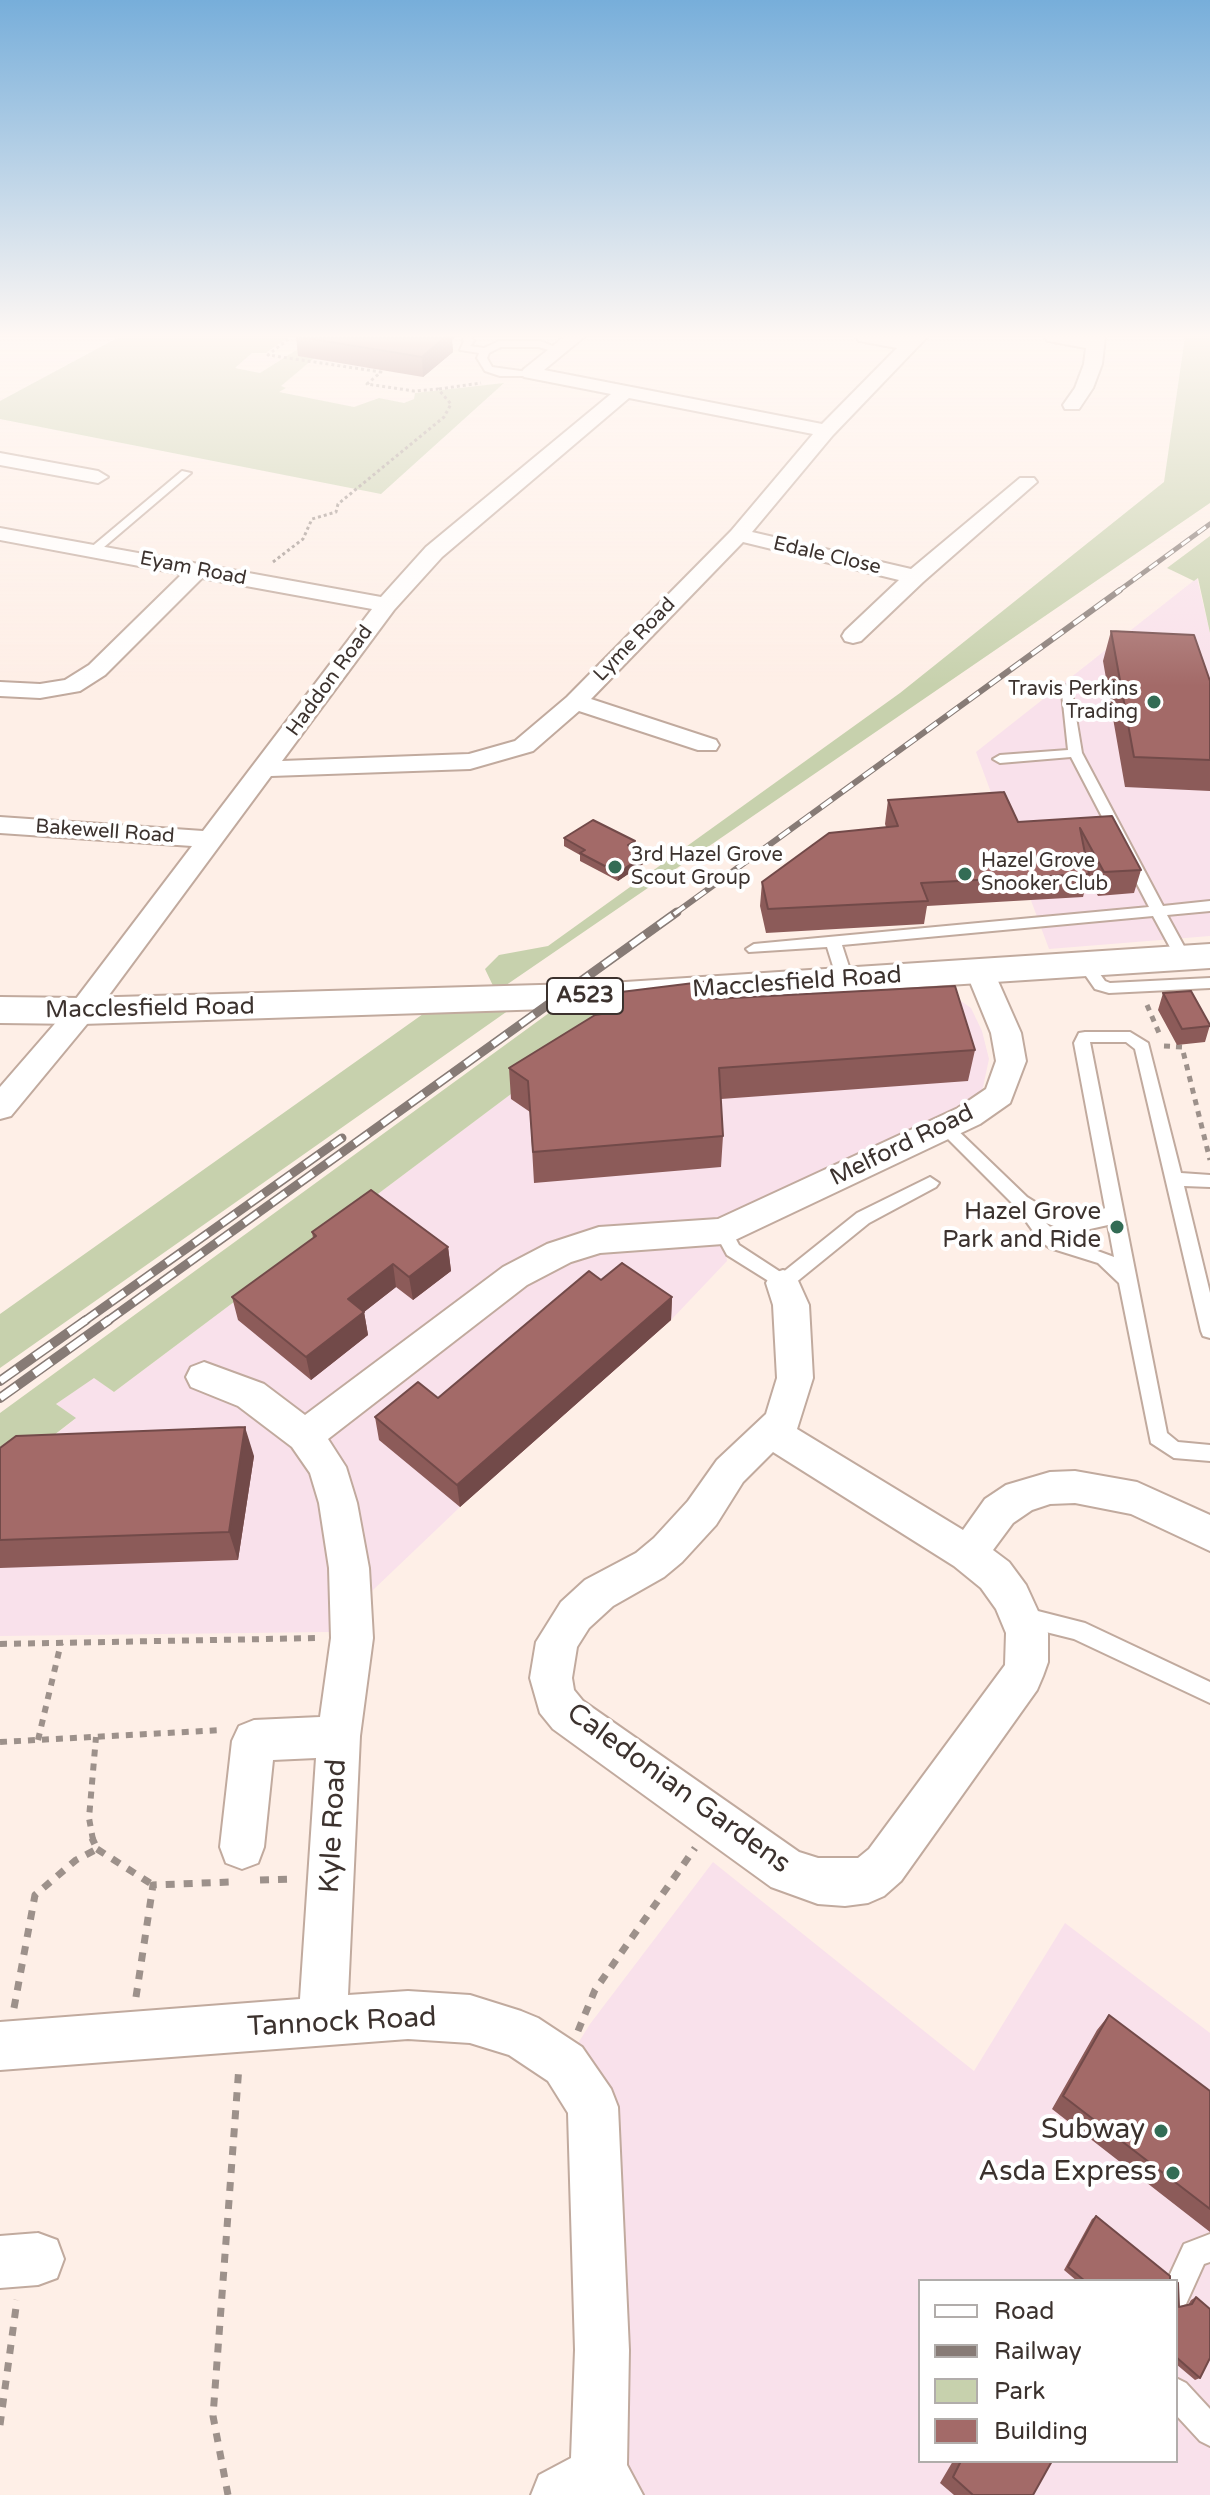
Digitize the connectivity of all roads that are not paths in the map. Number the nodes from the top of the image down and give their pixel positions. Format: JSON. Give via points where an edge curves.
{"nodes":[{"id":1,"x":552,"y":453,"type":"edge"},
{"id":2,"x":807,"y":453,"type":"edge"},
{"id":3,"x":0,"y":459,"type":"edge"},
{"id":4,"x":186,"y":473,"type":"dead end"},
{"id":5,"x":98,"y":477,"type":"dead end"},
{"id":6,"x":1027,"y":482,"type":"dead end"},
{"id":7,"x":0,"y":534,"type":"edge"},
{"id":8,"x":738,"y":535,"type":"junction"},
{"id":9,"x":93,"y":551,"type":"junction"},
{"id":10,"x":198,"y":570,"type":"junction"},
{"id":11,"x":915,"y":577,"type":"junction"},
{"id":12,"x":386,"y":605,"type":"junction"},
{"id":13,"x":853,"y":636,"type":"dead end"},
{"id":14,"x":1065,"y":687,"type":"dead end"},
{"id":15,"x":0,"y":689,"type":"edge"},
{"id":16,"x":575,"y":702,"type":"junction"},
{"id":17,"x":707,"y":745,"type":"dead end"},
{"id":18,"x":1075,"y":753,"type":"junction"},
{"id":19,"x":1000,"y":759,"type":"dead end"},
{"id":20,"x":266,"y":769,"type":"junction"},
{"id":21,"x":0,"y":825,"type":"edge"},
{"id":22,"x":210,"y":839,"type":"junction"},
{"id":23,"x":1210,"y":906,"type":"edge"},
{"id":24,"x":1155,"y":909,"type":"junction"},
{"id":25,"x":833,"y":941,"type":"junction"},
{"id":26,"x":754,"y":949,"type":"dead end"},
{"id":27,"x":1087,"y":966,"type":"junction"},
{"id":28,"x":1201,"y":966,"type":"edge"},
{"id":29,"x":980,"y":972,"type":"junction"},
{"id":30,"x":845,"y":979,"type":"junction"},
{"id":31,"x":0,"y":1010,"type":"edge"},
{"id":32,"x":82,"y":1011,"type":"junction"},
{"id":33,"x":0,"y":1108,"type":"edge"},
{"id":34,"x":944,"y":1127,"type":"junction"},
{"id":35,"x":1174,"y":1179,"type":"junction"},
{"id":36,"x":1210,"y":1181,"type":"edge"},
{"id":37,"x":930,"y":1183,"type":"dead end"},
{"id":38,"x":1021,"y":1202,"type":"junction"},
{"id":39,"x":1114,"y":1211,"type":"junction"},
{"id":40,"x":702,"y":1238,"type":"junction"},
{"id":41,"x":1127,"y":1279,"type":"junction"},
{"id":42,"x":783,"y":1283,"type":"junction"},
{"id":43,"x":1210,"y":1331,"type":"edge"},
{"id":44,"x":204,"y":1377,"type":"dead end"},
{"id":45,"x":771,"y":1432,"type":"junction"},
{"id":46,"x":305,"y":1436,"type":"junction"},
{"id":47,"x":1210,"y":1453,"type":"edge"},
{"id":48,"x":1210,"y":1534,"type":"edge"},
{"id":49,"x":968,"y":1554,"type":"junction"},
{"id":50,"x":1022,"y":1617,"type":"junction"},
{"id":51,"x":1210,"y":1693,"type":"edge"},
{"id":52,"x":339,"y":1736,"type":"junction"},
{"id":53,"x":247,"y":1869,"type":"road end"},
{"id":54,"x":323,"y":2022,"type":"junction"},
{"id":55,"x":4,"y":2046,"type":"edge"},
{"id":56,"x":1210,"y":2248,"type":"edge"},
{"id":57,"x":1178,"y":2290,"type":"edge"},
{"id":58,"x":1178,"y":2395,"type":"edge"},
{"id":59,"x":1210,"y":2431,"type":"edge"},
{"id":60,"x":591,"y":2488,"type":"edge"}],
"edges":[{"from":1,"to":12,"type":"street","name":"Haddon Road","via":[[434,552]]},
{"from":2,"to":8,"type":"street","name":"Lyme Road"},
{"from":3,"to":5,"type":"street"},
{"from":4,"to":9,"type":"lane"},
{"from":6,"to":11,"type":"street","name":"Edale Close"},
{"from":7,"to":9,"type":"street","name":"Eyam Road"},
{"from":8,"to":11,"type":"street","name":"Edale Close"},
{"from":8,"to":16,"type":"street","name":"Lyme Road"},
{"from":9,"to":10,"type":"street","name":"Eyam Road"},
{"from":10,"to":12,"type":"street","name":"Eyam Road"},
{"from":10,"to":15,"type":"street","via":[[97,670],[72,686]]},
{"from":11,"to":13,"type":"street","name":"Edale Close"},
{"from":12,"to":20,"type":"street","name":"Haddon Road"},
{"from":14,"to":18,"type":"lane"},
{"from":16,"to":17,"type":"street"},
{"from":16,"to":20,"type":"street","name":"Lyme Road","via":[[524,746],[470,761]]},
{"from":18,"to":19,"type":"lane"},
{"from":18,"to":24,"type":"lane"},
{"from":20,"to":22,"type":"street","name":"Haddon Road"},
{"from":21,"to":22,"type":"street","name":"Bakewell Road"},
{"from":22,"to":32,"type":"street","name":"Haddon Road"},
{"from":23,"to":24,"type":"lane"},
{"from":24,"to":25,"type":"lane"},
{"from":24,"to":28,"type":"lane"},
{"from":25,"to":26,"type":"lane"},
{"from":25,"to":30,"type":"lane"},
{"from":27,"to":28,"type":"highway","name":"Macclesfield Road","number":"A523"},
{"from":27,"to":28,"type":"lane","via":[[1100,985],[1134,989]]},
{"from":27,"to":29,"type":"highway","name":"Macclesfield Road","number":"A523"},
{"from":29,"to":30,"type":"highway","name":"Macclesfield Road","number":"A523"},
{"from":29,"to":34,"type":"street","name":"Melford Road","via":[[1006,1033],[1011,1061],[999,1095]]},
{"from":30,"to":32,"type":"highway","name":"Macclesfield Road","number":"A523","via":[[610,995]]},
{"from":31,"to":32,"type":"highway","name":"Macclesfield Road","number":"A523"},
{"from":32,"to":33,"type":"street","name":"Haddon Road"},
{"from":34,"to":38,"type":"lane"},
{"from":34,"to":40,"type":"street","name":"Melford Road"},
{"from":35,"to":36,"type":"lane"},
{"from":35,"to":39,"type":"lane","via":[[1141,1043],[1130,1037],[1085,1037]]},
{"from":35,"to":43,"type":"lane"},
{"from":37,"to":42,"type":"lane","via":[[863,1218]]},
{"from":38,"to":39,"type":"lane","via":[[1072,1226],[1102,1220]]},
{"from":38,"to":41,"type":"lane","via":[[1046,1236],[1104,1258]]},
{"from":39,"to":41,"type":"lane"},
{"from":40,"to":42,"type":"lane","via":[[733,1250]]},
{"from":40,"to":46,"type":"street","name":"Melford Road","via":[[599,1240],[559,1253],[526,1270]]},
{"from":41,"to":47,"type":"lane","via":[[1158,1437],[1174,1450]]},
{"from":42,"to":45,"type":"street","name":"Caledonian Gardens","via":[[791,1305],[795,1378],[782,1422]]},
{"from":44,"to":46,"type":"street","via":[[251,1395]]},
{"from":45,"to":49,"type":"street","name":"Caledonian Gardens"},
{"from":45,"to":50,"type":"street","name":"Caledonian Gardens","via":[[730,1471],[668,1550],[599,1593],[575,1615],[552,1659],[555,1699],[568,1715],[787,1871],[818,1881],[868,1880],[885,1865],[1022,1676],[1029,1647]]},
{"from":46,"to":52,"type":"street","name":"Kyle Road","via":[[327,1467],[349,1568],[352,1634]]},
{"from":48,"to":49,"type":"street","via":[[1137,1499],[1050,1488],[1020,1497],[999,1511]]},
{"from":49,"to":50,"type":"street","name":"Caledonian Gardens","via":[[995,1575]]},
{"from":50,"to":51,"type":"lane","via":[[1077,1630]]},
{"from":52,"to":53,"type":"street","via":[[254,1741]]},
{"from":52,"to":54,"type":"street","name":"Kyle Road"},
{"from":54,"to":55,"type":"street","name":"Tannock Road"},
{"from":54,"to":60,"type":"street","name":"Tannock Road","via":[[408,2015],[470,2019],[521,2035],[565,2064],[593,2107],[602,2350]]},
{"from":56,"to":57,"type":"lane","via":[[1194,2254]]},
{"from":58,"to":59,"type":"lane"}]}
